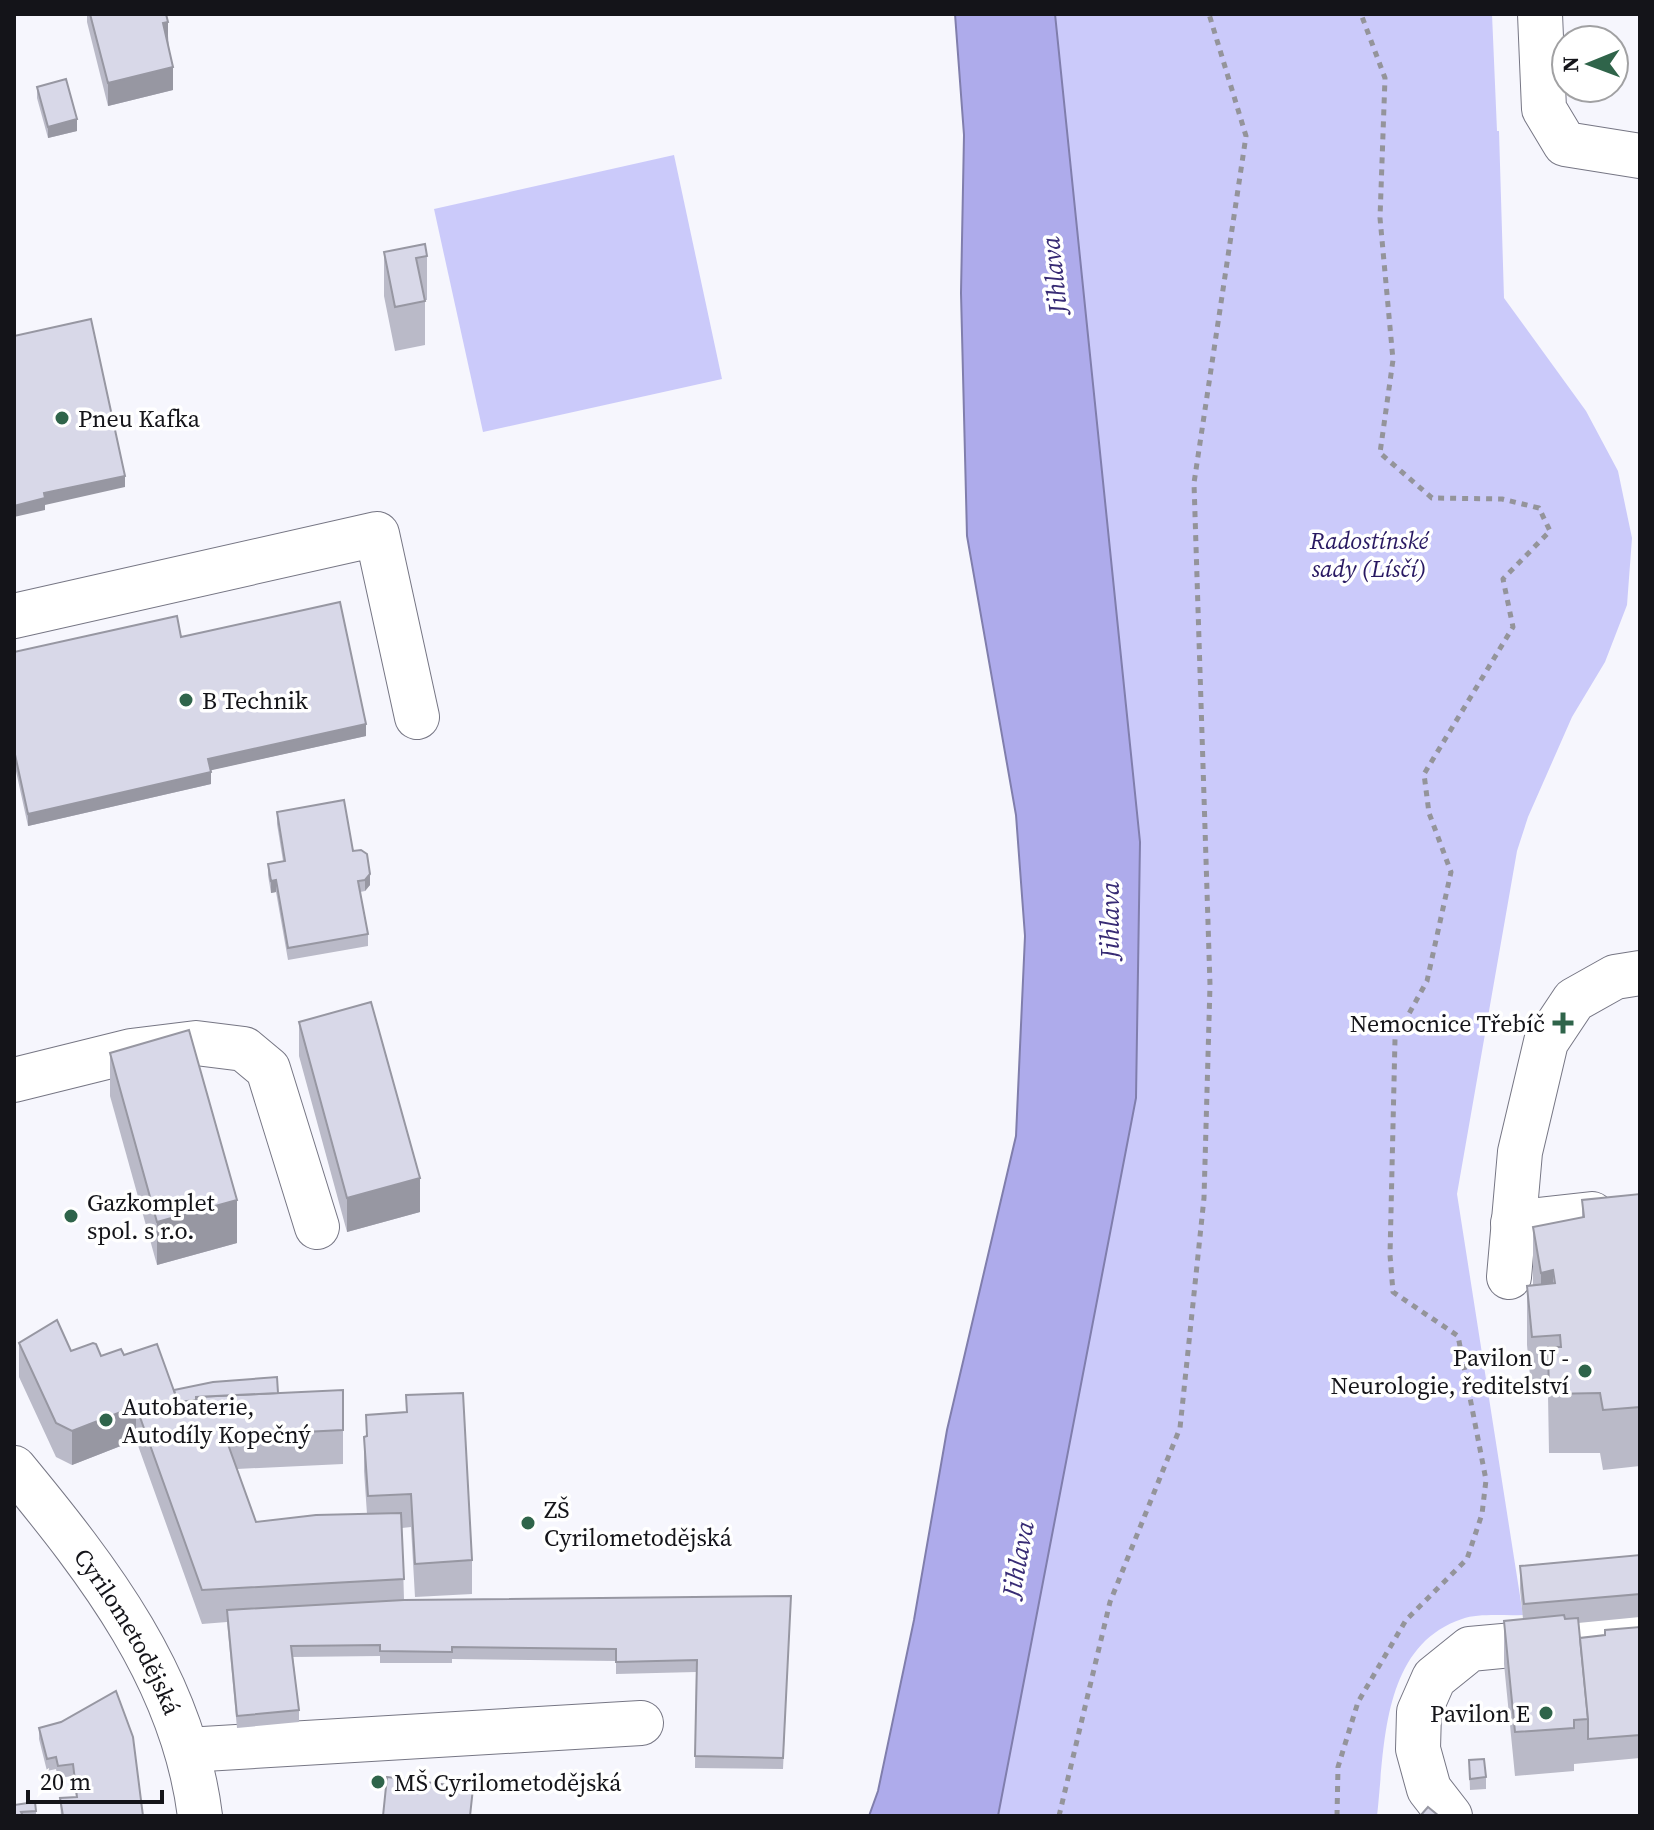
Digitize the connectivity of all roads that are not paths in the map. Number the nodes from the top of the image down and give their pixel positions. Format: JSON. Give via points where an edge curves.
{"nodes":[{"id":1,"x":1540,"y":14,"type":"edge"},
{"id":2,"x":1640,"y":156,"type":"edge"},
{"id":3,"x":14,"y":616,"type":"edge"},
{"id":4,"x":417,"y":717,"type":"dead end"},
{"id":5,"x":1640,"y":973,"type":"edge"},
{"id":6,"x":14,"y":1080,"type":"edge"},
{"id":7,"x":1592,"y":1214,"type":"edge"},
{"id":8,"x":1513,"y":1223,"type":"junction"},
{"id":9,"x":317,"y":1227,"type":"dead end"},
{"id":10,"x":1509,"y":1277,"type":"dead end"},
{"id":11,"x":14,"y":1468,"type":"edge"},
{"id":12,"x":1640,"y":1633,"type":"edge"},
{"id":13,"x":641,"y":1723,"type":"dead end"},
{"id":14,"x":187,"y":1750,"type":"junction"},
{"id":15,"x":200,"y":1816,"type":"edge"},
{"id":16,"x":1450,"y":1816,"type":"edge"}],
"edges":[{"from":1,"to":2,"type":"street","via":[[1544,109],[1565,144]]},
{"from":3,"to":4,"type":"street","via":[[377,534]]},
{"from":5,"to":8,"type":"street","via":[[1615,977],[1574,1000],[1546,1042],[1520,1152]]},
{"from":6,"to":9,"type":"street","via":[[131,1051],[196,1043],[244,1049],[268,1069]]},
{"from":7,"to":8,"type":"street"},
{"from":8,"to":10,"type":"street"},
{"from":11,"to":14,"type":"street","name":"Cyrilometodějská","via":[[131,1623],[175,1712]]},
{"from":12,"to":16,"type":"street","via":[[1470,1649],[1434,1678],[1419,1712],[1418,1749],[1429,1789]]},
{"from":13,"to":14,"type":"street"},
{"from":14,"to":15,"type":"street","name":"Cyrilometodějská"}]}
